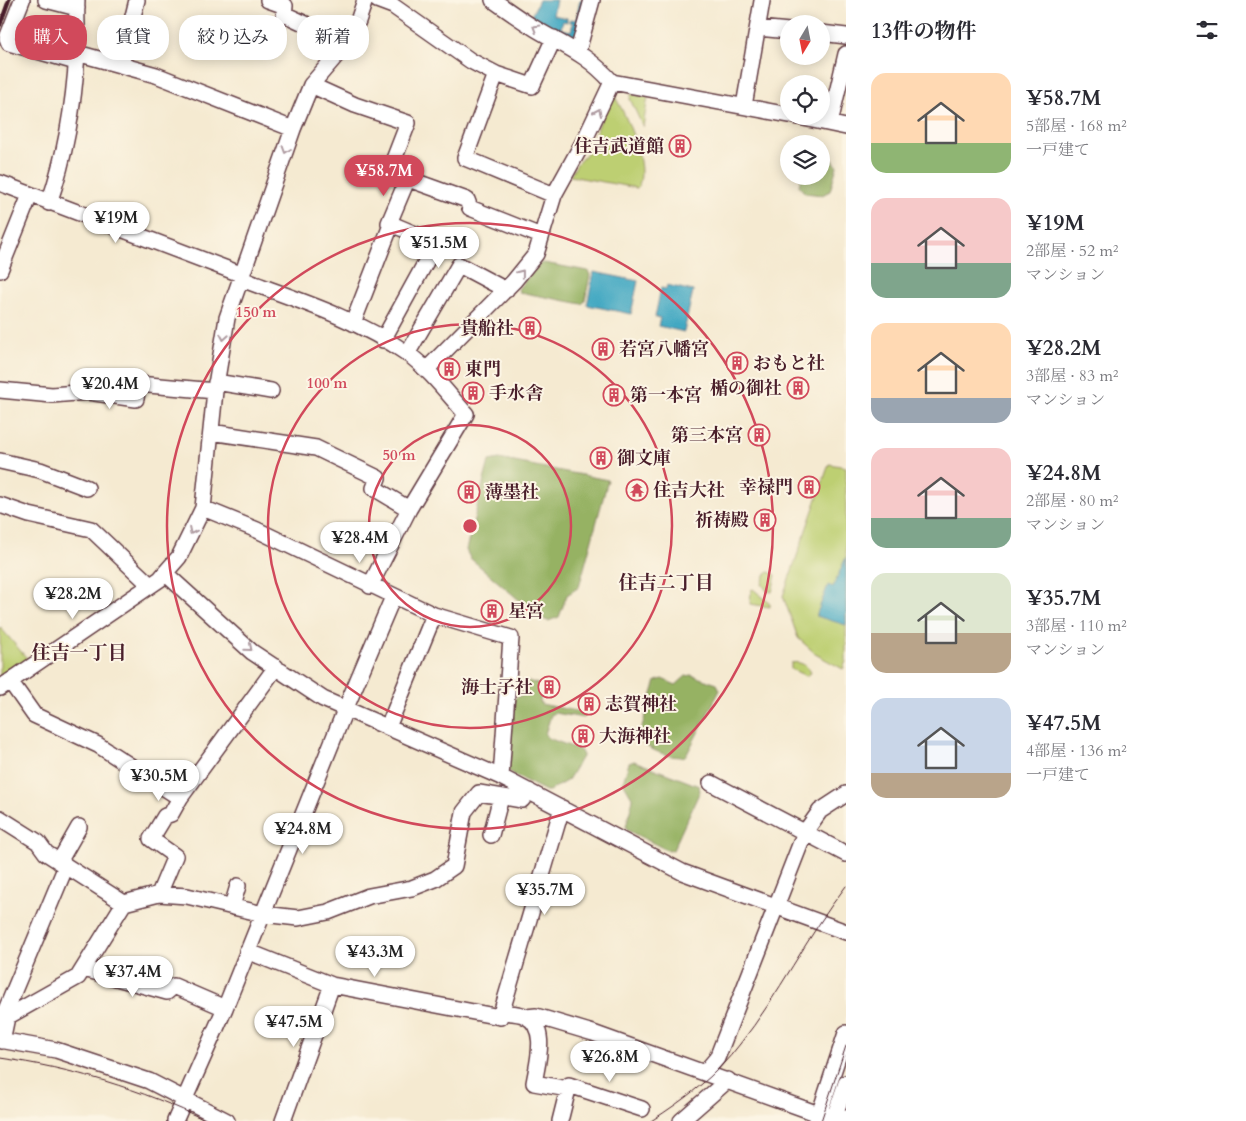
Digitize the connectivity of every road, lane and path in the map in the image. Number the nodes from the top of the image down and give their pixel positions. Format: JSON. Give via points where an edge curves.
{"nodes":[{"id":1,"x":22,"y":0,"type":"edge"},
{"id":2,"x":46,"y":0,"type":"edge"},
{"id":3,"x":137,"y":0,"type":"edge"},
{"id":4,"x":268,"y":0,"type":"edge"},
{"id":5,"x":365,"y":0,"type":"edge"},
{"id":6,"x":377,"y":0,"type":"edge"},
{"id":7,"x":494,"y":0,"type":"edge"},
{"id":8,"x":592,"y":0,"type":"edge"},
{"id":9,"x":760,"y":0,"type":"edge"},
{"id":10,"x":77,"y":4,"type":"edge"},
{"id":11,"x":16,"y":15,"type":"edge"},
{"id":12,"x":360,"y":15,"type":"edge"},
{"id":13,"x":15,"y":18,"type":"edge"},
{"id":14,"x":297,"y":20,"type":"edge"},
{"id":15,"x":758,"y":28,"type":"junction"},
{"id":16,"x":780,"y":29,"type":"edge"},
{"id":17,"x":830,"y":34,"type":"edge"},
{"id":18,"x":846,"y":36,"type":"edge"},
{"id":19,"x":554,"y":38,"type":"junction"},
{"id":20,"x":15,"y":44,"type":"edge"},
{"id":21,"x":578,"y":51,"type":"junction"},
{"id":22,"x":846,"y":54,"type":"edge"},
{"id":23,"x":87,"y":59,"type":"edge"},
{"id":24,"x":77,"y":60,"type":"edge"},
{"id":25,"x":333,"y":60,"type":"edge"},
{"id":26,"x":121,"y":65,"type":"junction"},
{"id":27,"x":496,"y":74,"type":"junction"},
{"id":28,"x":612,"y":82,"type":"junction"},
{"id":29,"x":312,"y":85,"type":"junction"},
{"id":30,"x":744,"y":106,"type":"junction"},
{"id":31,"x":780,"y":113,"type":"edge"},
{"id":32,"x":830,"y":123,"type":"joint"},
{"id":33,"x":846,"y":126,"type":"edge"},
{"id":34,"x":293,"y":129,"type":"junction"},
{"id":35,"x":406,"y":178,"type":"junction"},
{"id":36,"x":0,"y":183,"type":"edge"},
{"id":37,"x":30,"y":195,"type":"junction"},
{"id":38,"x":554,"y":195,"type":"junction"},
{"id":39,"x":50,"y":203,"type":"junction"},
{"id":40,"x":391,"y":225,"type":"junction"},
{"id":41,"x":541,"y":236,"type":"junction"},
{"id":42,"x":0,"y":270,"type":"edge"},
{"id":43,"x":242,"y":277,"type":"junction"},
{"id":44,"x":506,"y":290,"type":"junction"},
{"id":45,"x":353,"y":323,"type":"junction"},
{"id":46,"x":383,"y":340,"type":"junction"},
{"id":47,"x":407,"y":354,"type":"junction"},
{"id":48,"x":424,"y":368,"type":"junction"},
{"id":49,"x":216,"y":387,"type":"junction"},
{"id":50,"x":0,"y":390,"type":"edge"},
{"id":51,"x":271,"y":391,"type":"dead end"},
{"id":52,"x":211,"y":432,"type":"junction"},
{"id":53,"x":0,"y":461,"type":"edge"},
{"id":54,"x":87,"y":488,"type":"dead end"},
{"id":55,"x":0,"y":505,"type":"edge"},
{"id":56,"x":203,"y":508,"type":"junction"},
{"id":57,"x":409,"y":509,"type":"junction"},
{"id":58,"x":166,"y":573,"type":"junction"},
{"id":59,"x":150,"y":585,"type":"junction"},
{"id":60,"x":370,"y":586,"type":"junction"},
{"id":61,"x":394,"y":597,"type":"junction"},
{"id":62,"x":434,"y":615,"type":"junction"},
{"id":63,"x":276,"y":667,"type":"junction"},
{"id":64,"x":5,"y":684,"type":"edge"},
{"id":65,"x":345,"y":710,"type":"junction"},
{"id":66,"x":388,"y":727,"type":"junction"},
{"id":67,"x":501,"y":777,"type":"junction"},
{"id":68,"x":711,"y":783,"type":"dead end"},
{"id":69,"x":529,"y":791,"type":"junction"},
{"id":70,"x":846,"y":794,"type":"edge"},
{"id":71,"x":501,"y":797,"type":"junction"},
{"id":72,"x":180,"y":798,"type":"junction"},
{"id":73,"x":562,"y":808,"type":"junction"},
{"id":74,"x":0,"y":818,"type":"edge"},
{"id":75,"x":79,"y":827,"type":"dead end"},
{"id":76,"x":805,"y":832,"type":"junction"},
{"id":77,"x":491,"y":835,"type":"dead end"},
{"id":78,"x":846,"y":854,"type":"edge"},
{"id":79,"x":62,"y":864,"type":"junction"},
{"id":80,"x":238,"y":886,"type":"dead end"},
{"id":81,"x":159,"y":894,"type":"junction"},
{"id":82,"x":124,"y":902,"type":"junction"},
{"id":83,"x":232,"y":906,"type":"junction"},
{"id":84,"x":775,"y":908,"type":"junction"},
{"id":85,"x":263,"y":914,"type":"junction"},
{"id":86,"x":846,"y":932,"type":"edge"},
{"id":87,"x":247,"y":951,"type":"junction"},
{"id":88,"x":84,"y":969,"type":"junction"},
{"id":89,"x":332,"y":985,"type":"junction"},
{"id":90,"x":225,"y":1008,"type":"junction"},
{"id":91,"x":502,"y":1012,"type":"junction"},
{"id":92,"x":3,"y":1017,"type":"edge"},
{"id":93,"x":526,"y":1017,"type":"junction"},
{"id":94,"x":846,"y":1033,"type":"edge"},
{"id":95,"x":1,"y":1040,"type":"edge"},
{"id":96,"x":705,"y":1072,"type":"junction"},
{"id":97,"x":728,"y":1080,"type":"junction"},
{"id":98,"x":846,"y":1083,"type":"edge"},
{"id":99,"x":570,"y":1085,"type":"dead end"},
{"id":100,"x":186,"y":1101,"type":"junction"},
{"id":101,"x":642,"y":1109,"type":"dead end"},
{"id":102,"x":818,"y":1117,"type":"edge"},
{"id":103,"x":838,"y":1118,"type":"edge"},
{"id":104,"x":175,"y":1121,"type":"edge"},
{"id":105,"x":227,"y":1121,"type":"edge"},
{"id":106,"x":283,"y":1121,"type":"edge"},
{"id":107,"x":560,"y":1121,"type":"edge"},
{"id":108,"x":681,"y":1121,"type":"edge"}],
"edges":[{"from":1,"to":11,"type":"street"},
{"from":2,"to":10,"type":"street"},
{"from":3,"to":26,"type":"street"},
{"from":4,"to":14,"type":"street","via":[[284,6],[284,14]]},
{"from":5,"to":12,"type":"street"},
{"from":6,"to":27,"type":"street","via":[[393,6],[464,57]]},
{"from":19,"to":7,"type":"street","one_way":true},
{"from":8,"to":21,"type":"street"},
{"from":9,"to":15,"type":"street"},
{"from":13,"to":20,"type":"street","via":[[7,38],[9,43]]},
{"from":15,"to":16,"type":"street"},
{"from":15,"to":30,"type":"street"},
{"from":17,"to":18,"type":"street"},
{"from":19,"to":21,"type":"street"},
{"from":19,"to":27,"type":"street","via":[[532,86]]},
{"from":21,"to":28,"type":"street"},
{"from":22,"to":32,"type":"street"},
{"from":23,"to":26,"type":"street"},
{"from":24,"to":39,"type":"street","via":[[70,126]]},
{"from":25,"to":29,"type":"street"},
{"from":26,"to":34,"type":"street","via":[[156,75]]},
{"from":27,"to":38,"type":"street","via":[[465,158]]},
{"from":28,"to":30,"type":"street"},
{"from":38,"to":28,"type":"street","one_way":true},
{"from":29,"to":34,"type":"street"},
{"from":29,"to":35,"type":"street","via":[[355,105],[408,123],[389,172]]},
{"from":30,"to":31,"type":"street"},
{"from":32,"to":33,"type":"street"},
{"from":34,"to":43,"type":"street","one_way":true},
{"from":35,"to":40,"type":"street","via":[[389,223]]},
{"from":35,"to":41,"type":"street","via":[[467,200],[470,208]]},
{"from":36,"to":37,"type":"street"},
{"from":37,"to":39,"type":"street"},
{"from":37,"to":42,"type":"street"},
{"from":38,"to":41,"type":"street"},
{"from":39,"to":43,"type":"street"},
{"from":40,"to":45,"type":"street"},
{"from":40,"to":46,"type":"street","via":[[434,242]]},
{"from":44,"to":41,"type":"street","one_way":true,"via":[[536,254]]},
{"from":43,"to":45,"type":"street","via":[[329,310]]},
{"from":43,"to":49,"type":"street","one_way":true,"via":[[227,318]]},
{"from":44,"to":47,"type":"street","via":[[459,265]]},
{"from":44,"to":48,"type":"street","via":[[430,366]]},
{"from":45,"to":46,"type":"street"},
{"from":46,"to":47,"type":"street"},
{"from":47,"to":48,"type":"street"},
{"from":48,"to":57,"type":"street","via":[[466,414]]},
{"from":49,"to":50,"type":"street","via":[[138,384],[136,399],[88,392],[52,395]]},
{"from":49,"to":51,"type":"street"},
{"from":49,"to":52,"type":"street"},
{"from":52,"to":56,"type":"street"},
{"from":52,"to":57,"type":"street","via":[[316,448],[378,478],[374,488]]},
{"from":53,"to":54,"type":"street","via":[[40,470]]},
{"from":55,"to":59,"type":"street","via":[[91,529]]},
{"from":56,"to":58,"type":"street","one_way":true,"via":[[179,557]]},
{"from":56,"to":60,"type":"street"},
{"from":57,"to":60,"type":"street"},
{"from":58,"to":59,"type":"street"},
{"from":58,"to":63,"type":"street","one_way":true,"via":[[252,652]]},
{"from":59,"to":64,"type":"street"},
{"from":60,"to":61,"type":"street"},
{"from":61,"to":62,"type":"street"},
{"from":61,"to":65,"type":"street"},
{"from":62,"to":66,"type":"street"},
{"from":62,"to":67,"type":"street","via":[[511,638]]},
{"from":63,"to":65,"type":"street"},
{"from":63,"to":72,"type":"street"},
{"from":64,"to":72,"type":"street","via":[[34,715],[98,745]]},
{"from":65,"to":66,"type":"street"},
{"from":65,"to":85,"type":"street"},
{"from":66,"to":67,"type":"street"},
{"from":67,"to":69,"type":"street"},
{"from":68,"to":76,"type":"street"},
{"from":69,"to":71,"type":"street","via":[[522,800]]},
{"from":69,"to":73,"type":"street"},
{"from":70,"to":76,"type":"street","via":[[820,811]]},
{"from":71,"to":77,"type":"street"},
{"from":71,"to":85,"type":"street","via":[[479,793],[464,812],[454,866],[436,879],[412,888],[369,896],[328,912],[298,918]]},
{"from":72,"to":81,"type":"street","via":[[150,839],[175,856]]},
{"from":73,"to":84,"type":"street","via":[[682,872]]},
{"from":73,"to":91,"type":"street"},
{"from":74,"to":79,"type":"street","via":[[38,842],[46,853]]},
{"from":75,"to":79,"type":"street"},
{"from":76,"to":78,"type":"street"},
{"from":76,"to":84,"type":"street"},
{"from":79,"to":82,"type":"street"},
{"from":79,"to":92,"type":"street"},
{"from":80,"to":83,"type":"street"},
{"from":81,"to":82,"type":"street"},
{"from":81,"to":83,"type":"street","via":[[187,896]]},
{"from":82,"to":88,"type":"street"},
{"from":83,"to":85,"type":"street"},
{"from":84,"to":86,"type":"street"},
{"from":84,"to":96,"type":"street","via":[[717,1058]]},
{"from":85,"to":87,"type":"street"},
{"from":87,"to":89,"type":"street"},
{"from":87,"to":90,"type":"street"},
{"from":88,"to":90,"type":"street","via":[[167,992],[174,986]]},
{"from":88,"to":92,"type":"street","via":[[46,997]]},
{"from":89,"to":91,"type":"street","via":[[500,1017]]},
{"from":89,"to":106,"type":"street"},
{"from":90,"to":100,"type":"street"},
{"from":91,"to":93,"type":"street"},
{"from":92,"to":95,"type":"street"},
{"from":93,"to":96,"type":"street","via":[[536,1016],[594,1032]]},
{"from":93,"to":107,"type":"street","via":[[536,1029],[540,1047],[534,1083],[568,1089]]},
{"from":94,"to":102,"type":"street"},
{"from":95,"to":100,"type":"street","via":[[56,1050],[149,1081]]},
{"from":96,"to":97,"type":"street"},
{"from":97,"to":102,"type":"street"},
{"from":97,"to":108,"type":"street"},
{"from":98,"to":103,"type":"street"},
{"from":99,"to":101,"type":"street"},
{"from":100,"to":104,"type":"street"},
{"from":100,"to":105,"type":"street"},
{"from":102,"to":103,"type":"street"}]}
